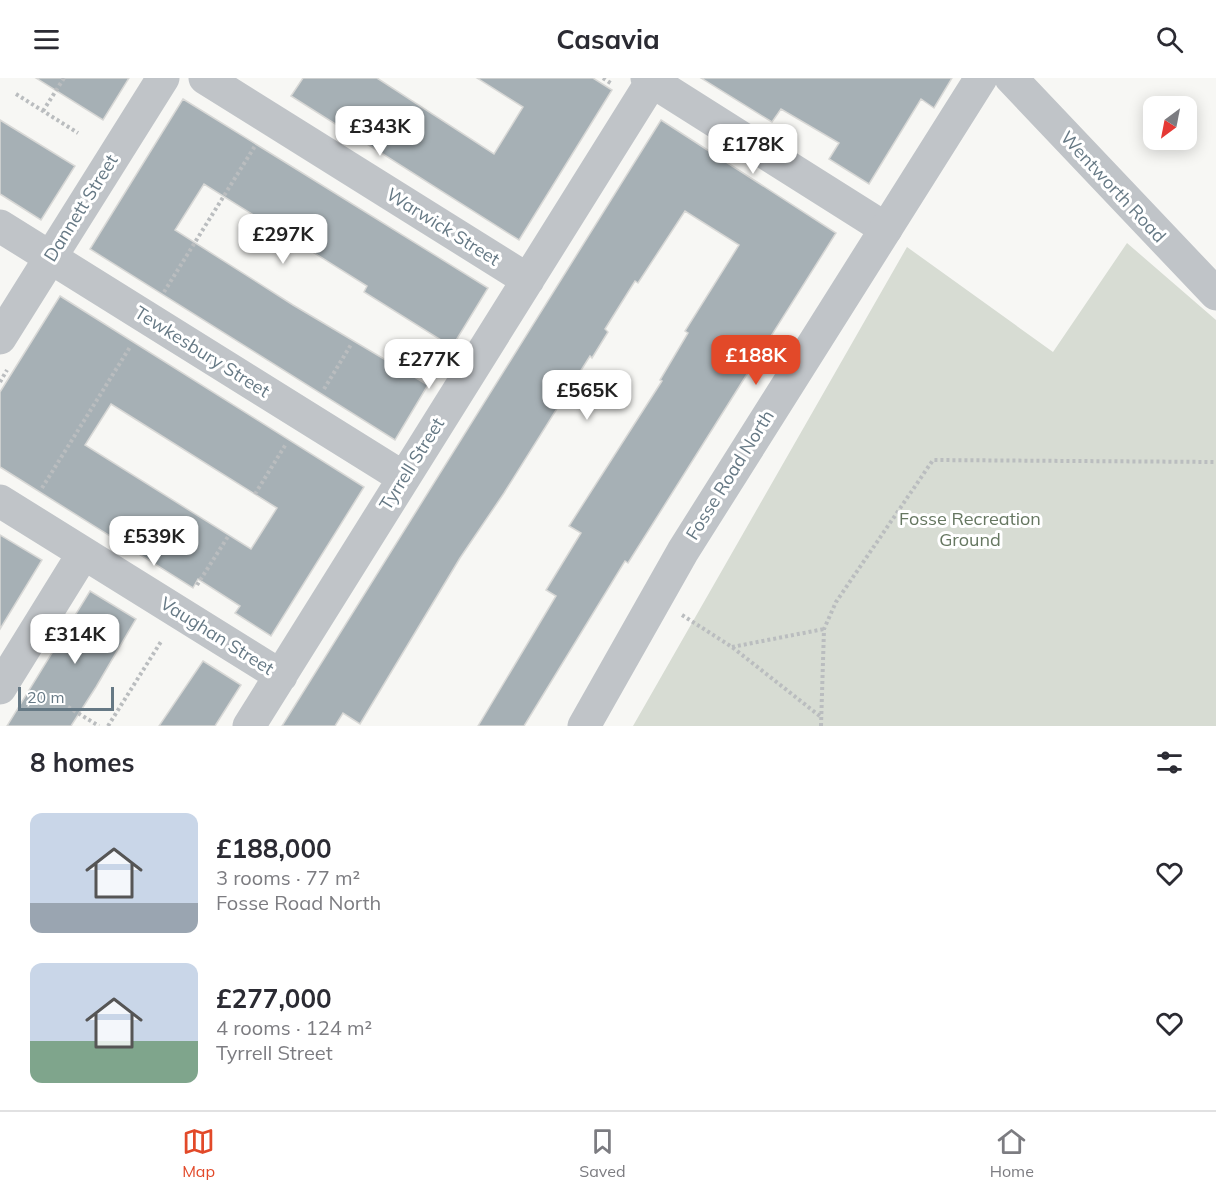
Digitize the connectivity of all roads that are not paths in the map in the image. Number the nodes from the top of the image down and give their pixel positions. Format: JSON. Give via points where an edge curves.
{"nodes":[{"id":1,"x":163,"y":78,"type":"edge"},
{"id":2,"x":205,"y":78,"type":"edge"},
{"id":3,"x":981,"y":78,"type":"edge"},
{"id":4,"x":1011,"y":78,"type":"edge"},
{"id":5,"x":650,"y":80,"type":"edge"},
{"id":6,"x":0,"y":226,"type":"edge"},
{"id":7,"x":886,"y":229,"type":"junction"},
{"id":8,"x":50,"y":257,"type":"junction"},
{"id":9,"x":528,"y":280,"type":"junction"},
{"id":10,"x":1216,"y":294,"type":"edge"},
{"id":11,"x":6,"y":350,"type":"edge"},
{"id":12,"x":404,"y":478,"type":"junction"},
{"id":13,"x":0,"y":501,"type":"edge"},
{"id":14,"x":84,"y":554,"type":"junction"},
{"id":15,"x":281,"y":676,"type":"junction"},
{"id":16,"x":0,"y":688,"type":"edge"},
{"id":17,"x":249,"y":726,"type":"edge"},
{"id":18,"x":584,"y":726,"type":"edge"}],
"edges":[{"from":1,"to":8,"type":"street","name":"Dannett Street"},
{"from":2,"to":9,"type":"street","name":"Warwick Street"},
{"from":3,"to":7,"type":"street","name":"Fosse Road North"},
{"from":4,"to":10,"type":"street","name":"Wentworth Road"},
{"from":5,"to":7,"type":"street"},
{"from":5,"to":9,"type":"street","name":"Tyrrell Street"},
{"from":6,"to":8,"type":"street","name":"Tewkesbury Street"},
{"from":7,"to":18,"type":"street","name":"Fosse Road North","via":[[729,477]]},
{"from":8,"to":11,"type":"street","name":"Dannett Street"},
{"from":8,"to":12,"type":"street","name":"Tewkesbury Street"},
{"from":9,"to":12,"type":"street","name":"Tyrrell Street"},
{"from":12,"to":15,"type":"street","name":"Tyrrell Street"},
{"from":13,"to":14,"type":"street","name":"Vaughan Street"},
{"from":14,"to":15,"type":"street","name":"Vaughan Street"},
{"from":14,"to":16,"type":"street"},
{"from":15,"to":17,"type":"street","name":"Tyrrell Street"}]}
